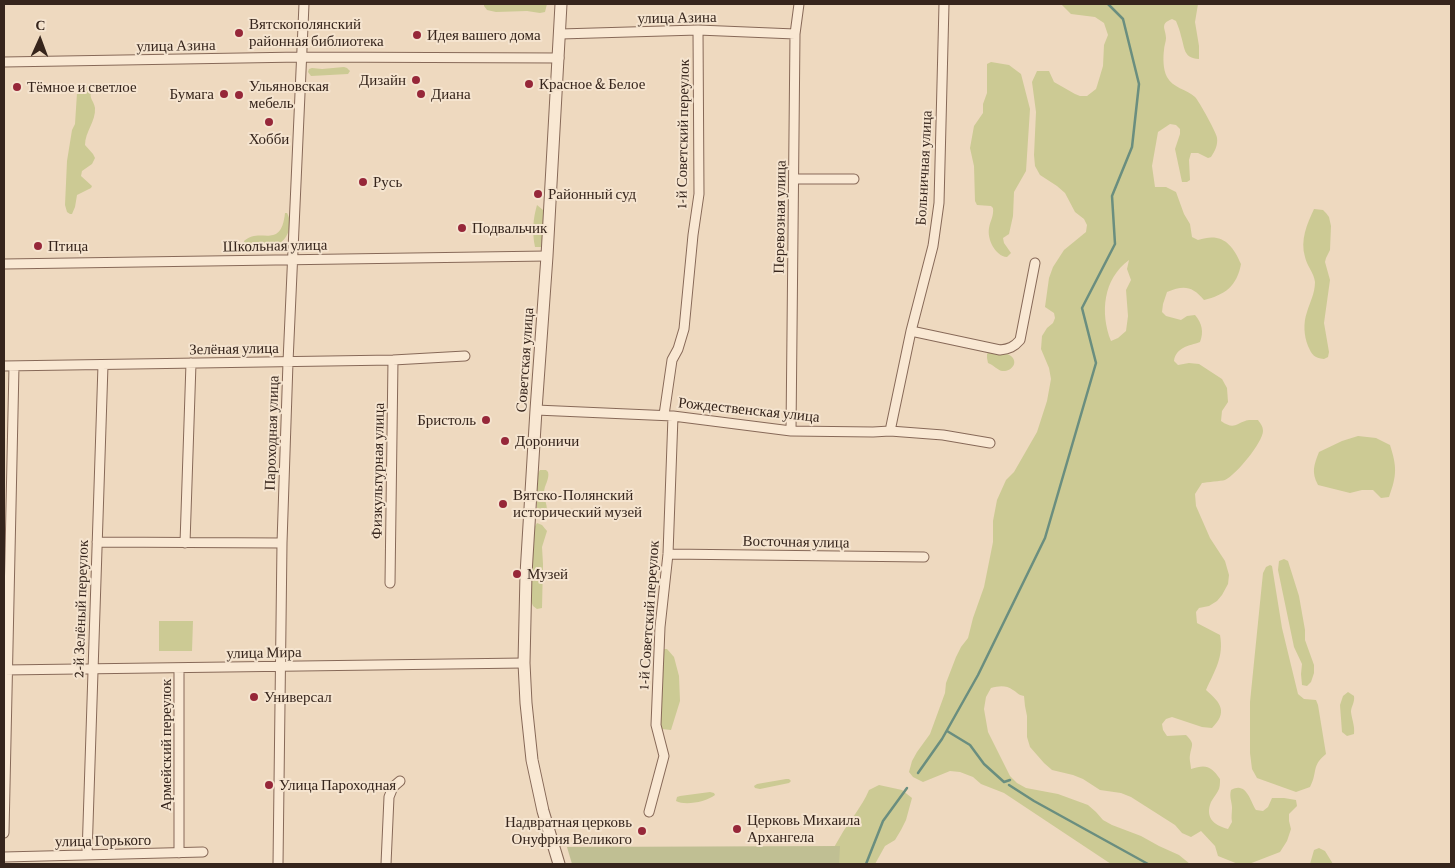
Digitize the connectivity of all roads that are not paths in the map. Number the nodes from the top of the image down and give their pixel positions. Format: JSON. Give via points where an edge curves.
{"nodes":[{"id":1,"x":304,"y":4,"type":"edge"},
{"id":2,"x":561,"y":4,"type":"edge"},
{"id":3,"x":799,"y":4,"type":"edge"},
{"id":4,"x":944,"y":4,"type":"edge"},
{"id":5,"x":698,"y":30,"type":"junction"},
{"id":6,"x":560,"y":34,"type":"junction"},
{"id":7,"x":795,"y":34,"type":"junction"},
{"id":8,"x":301,"y":58,"type":"junction"},
{"id":9,"x":559,"y":58,"type":"junction"},
{"id":10,"x":4,"y":62,"type":"edge"},
{"id":11,"x":794,"y":179,"type":"junction"},
{"id":12,"x":854,"y":179,"type":"dead end"},
{"id":13,"x":548,"y":256,"type":"junction"},
{"id":14,"x":294,"y":260,"type":"junction"},
{"id":15,"x":1035,"y":263,"type":"dead end"},
{"id":16,"x":4,"y":264,"type":"edge"},
{"id":17,"x":911,"y":331,"type":"junction"},
{"id":18,"x":464,"y":356,"type":"dead end"},
{"id":19,"x":393,"y":360,"type":"junction"},
{"id":20,"x":288,"y":362,"type":"junction"},
{"id":21,"x":191,"y":363,"type":"junction"},
{"id":22,"x":103,"y":365,"type":"junction"},
{"id":23,"x":4,"y":366,"type":"edge"},
{"id":24,"x":14,"y":366,"type":"junction"},
{"id":25,"x":536,"y":410,"type":"junction"},
{"id":26,"x":669,"y":416,"type":"junction"},
{"id":27,"x":791,"y":431,"type":"junction"},
{"id":28,"x":890,"y":431,"type":"junction"},
{"id":29,"x":990,"y":443,"type":"dead end"},
{"id":30,"x":97,"y":542,"type":"junction"},
{"id":31,"x":185,"y":543,"type":"junction"},
{"id":32,"x":282,"y":543,"type":"junction"},
{"id":33,"x":668,"y":554,"type":"junction"},
{"id":34,"x":924,"y":557,"type":"dead end"},
{"id":35,"x":390,"y":583,"type":"dead end"},
{"id":36,"x":524,"y":663,"type":"junction"},
{"id":37,"x":280,"y":666,"type":"junction"},
{"id":38,"x":179,"y":668,"type":"junction"},
{"id":39,"x":93,"y":669,"type":"junction"},
{"id":40,"x":6,"y":670,"type":"edge"},
{"id":41,"x":400,"y":781,"type":"dead end"},
{"id":42,"x":649,"y":812,"type":"dead end"},
{"id":43,"x":4,"y":834,"type":"edge"},
{"id":44,"x":203,"y":852,"type":"dead end"},
{"id":45,"x":179,"y":853,"type":"junction"},
{"id":46,"x":112,"y":854,"type":"junction"},
{"id":47,"x":87,"y":855,"type":"junction"},
{"id":48,"x":4,"y":857,"type":"edge"},
{"id":49,"x":19,"y":860,"type":"edge"},
{"id":50,"x":112,"y":864,"type":"edge"},
{"id":51,"x":278,"y":864,"type":"edge"},
{"id":52,"x":386,"y":864,"type":"edge"},
{"id":53,"x":559,"y":864,"type":"edge"}],
"edges":[{"from":1,"to":8,"type":"street","name":"Пароходная улица"},
{"from":2,"to":6,"type":"street","name":"Советская улица"},
{"from":3,"to":7,"type":"street","name":"Перевозная улица"},
{"from":4,"to":17,"type":"street","name":"Больничная улица","via":[[939,203],[933,246]]},
{"from":5,"to":6,"type":"street","name":"улица Азина"},
{"from":5,"to":7,"type":"street","name":"улица Азина"},
{"from":5,"to":26,"type":"street","name":"1-й Советский переулок","via":[[699,194],[684,329],[672,360]]},
{"from":6,"to":9,"type":"street","name":"Советская улица"},
{"from":7,"to":11,"type":"street","name":"Перевозная улица"},
{"from":8,"to":9,"type":"street","name":"улица Азина"},
{"from":8,"to":10,"type":"street","name":"улица Азина"},
{"from":8,"to":14,"type":"street","name":"Пароходная улица"},
{"from":9,"to":13,"type":"street","name":"Советская улица"},
{"from":11,"to":12,"type":"street"},
{"from":11,"to":27,"type":"street","name":"Перевозная улица"},
{"from":13,"to":14,"type":"street","name":"Школьная улица"},
{"from":13,"to":25,"type":"street","name":"Советская улица"},
{"from":14,"to":16,"type":"street","name":"Школьная улица"},
{"from":14,"to":20,"type":"street","name":"Пароходная улица"},
{"from":15,"to":17,"type":"street","via":[[1020,340],[1009,349],[1000,350]]},
{"from":17,"to":28,"type":"street","name":"Больничная улица"},
{"from":18,"to":19,"type":"street","name":"Зелёная улица"},
{"from":19,"to":20,"type":"street","name":"Зелёная улица"},
{"from":19,"to":35,"type":"street","name":"Физкультурная улица"},
{"from":20,"to":21,"type":"street","name":"Зелёная улица"},
{"from":20,"to":32,"type":"street","name":"Пароходная улица"},
{"from":21,"to":22,"type":"street","name":"Зелёная улица"},
{"from":21,"to":31,"type":"street"},
{"from":22,"to":24,"type":"street","name":"Зелёная улица"},
{"from":22,"to":30,"type":"street","name":"2-й Зелёный переулок"},
{"from":23,"to":24,"type":"street","name":"Зелёная улица"},
{"from":24,"to":40,"type":"street"},
{"from":25,"to":26,"type":"street","name":"Рождественская улица"},
{"from":25,"to":36,"type":"street","name":"Советская улица"},
{"from":26,"to":27,"type":"street","name":"Рождественская улица"},
{"from":26,"to":33,"type":"street","name":"1-й Советский переулок"},
{"from":27,"to":28,"type":"street","name":"Рождественская улица"},
{"from":28,"to":29,"type":"street","name":"Рождественская улица"},
{"from":30,"to":31,"type":"street"},
{"from":30,"to":39,"type":"street","name":"2-й Зелёный переулок"},
{"from":31,"to":32,"type":"street"},
{"from":32,"to":37,"type":"street","name":"Пароходная улица"},
{"from":33,"to":34,"type":"street","name":"Восточная улица"},
{"from":33,"to":42,"type":"street","name":"1-й Советский переулок","via":[[660,627],[656,725],[664,756]]},
{"from":36,"to":37,"type":"street","name":"улица Мира"},
{"from":36,"to":53,"type":"street","name":"Советская улица","via":[[532,760]]},
{"from":37,"to":38,"type":"street","name":"улица Мира"},
{"from":37,"to":51,"type":"street","name":"Пароходная улица"},
{"from":38,"to":39,"type":"street","name":"улица Мира"},
{"from":38,"to":45,"type":"street","name":"Армейский переулок"},
{"from":39,"to":40,"type":"street","name":"улица Мира"},
{"from":39,"to":47,"type":"street","name":"2-й Зелёный переулок"},
{"from":40,"to":43,"type":"street"},
{"from":41,"to":52,"type":"street","via":[[389,797]]},
{"from":44,"to":45,"type":"street","name":"улица Горького"},
{"from":45,"to":46,"type":"street","name":"улица Горького"},
{"from":46,"to":47,"type":"street","name":"улица Горького"},
{"from":46,"to":50,"type":"street"},
{"from":47,"to":49,"type":"street","name":"улица Горького"},
{"from":48,"to":49,"type":"street","name":"улица Горького"}]}
